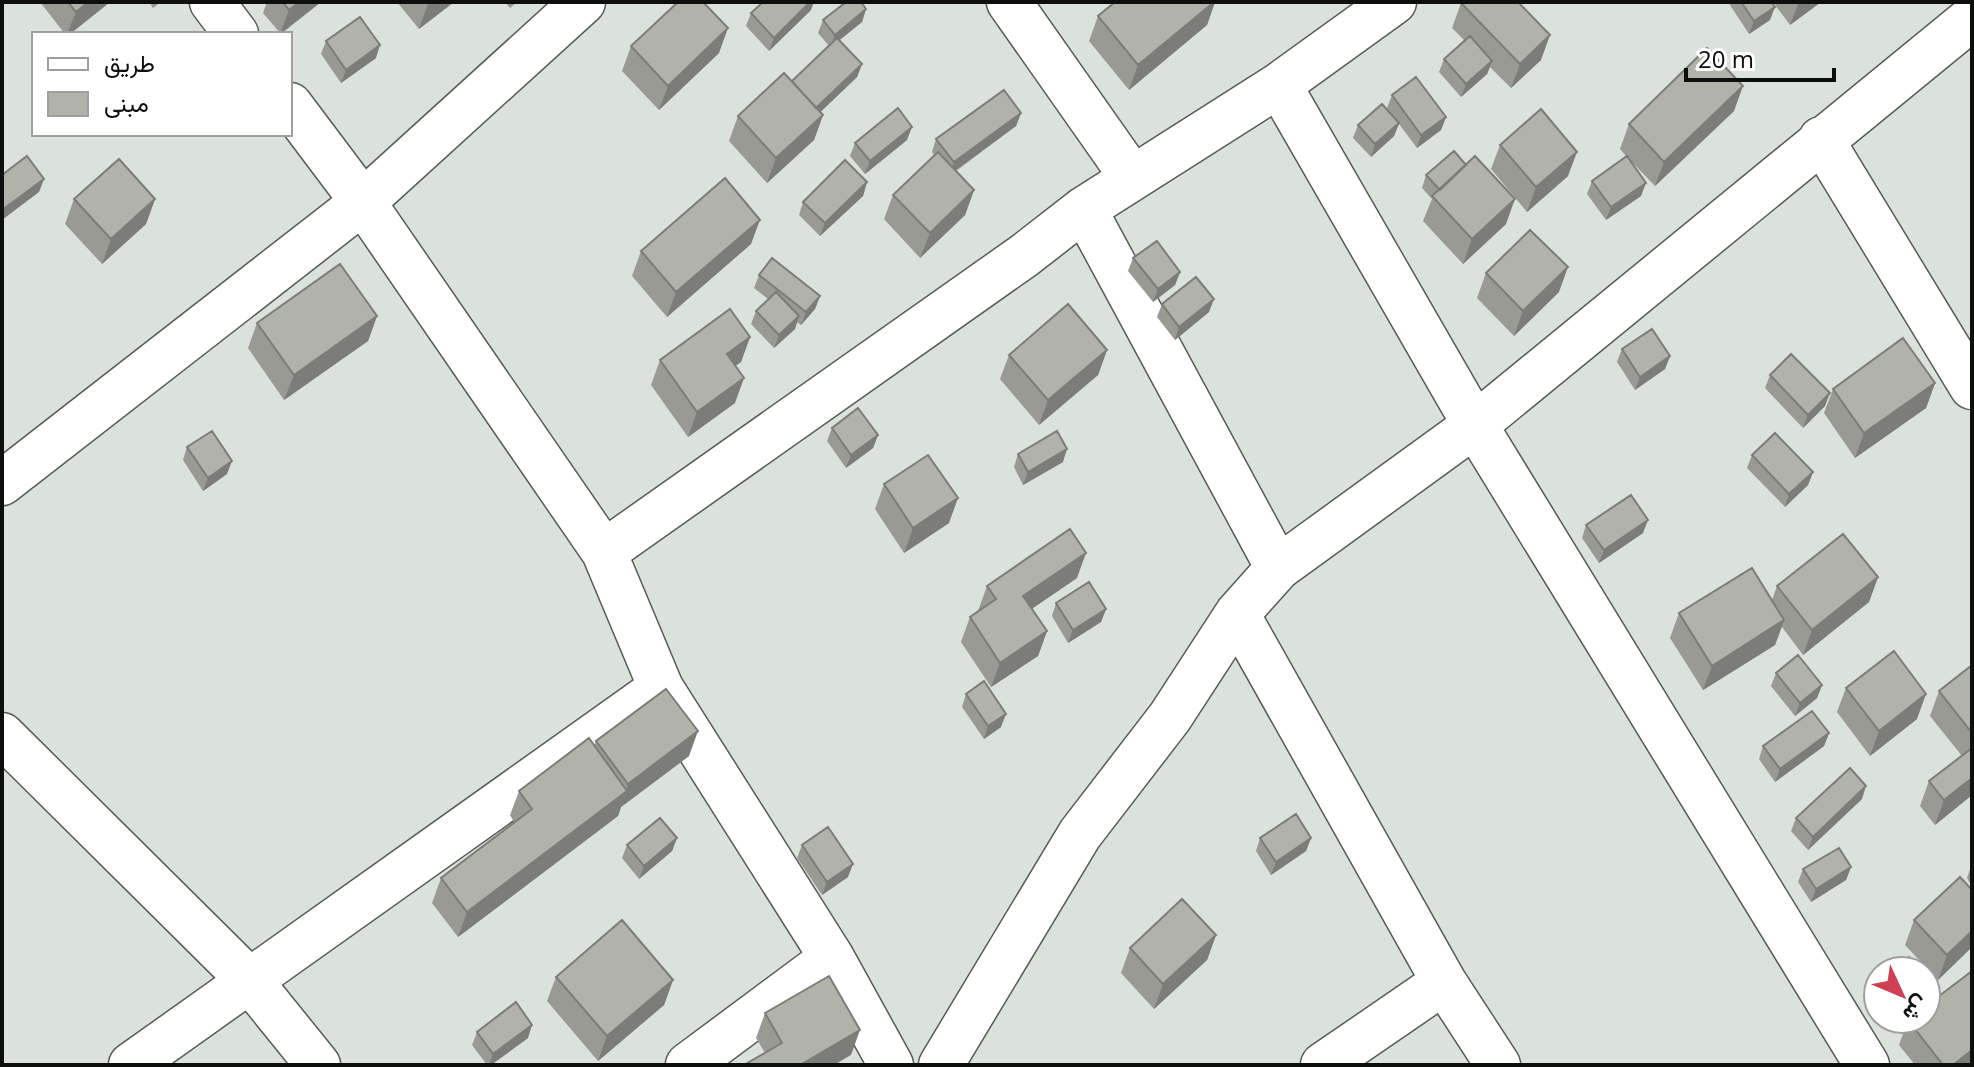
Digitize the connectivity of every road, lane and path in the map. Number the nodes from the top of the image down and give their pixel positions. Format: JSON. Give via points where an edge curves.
{"nodes":[{"id":1,"x":212,"y":2,"type":"edge"},
{"id":2,"x":583,"y":2,"type":"edge"},
{"id":3,"x":1009,"y":2,"type":"edge"},
{"id":4,"x":1394,"y":2,"type":"edge"},
{"id":5,"x":1972,"y":18,"type":"edge"},
{"id":6,"x":234,"y":32,"type":"edge"},
{"id":7,"x":1279,"y":85,"type":"junction"},
{"id":8,"x":292,"y":108,"type":"edge"},
{"id":9,"x":1821,"y":139,"type":"junction"},
{"id":10,"x":1132,"y":177,"type":"junction"},
{"id":11,"x":363,"y":202,"type":"junction"},
{"id":12,"x":1084,"y":209,"type":"junction"},
{"id":13,"x":1972,"y":387,"type":"edge"},
{"id":14,"x":1475,"y":425,"type":"junction"},
{"id":15,"x":2,"y":483,"type":"edge"},
{"id":16,"x":604,"y":552,"type":"junction"},
{"id":17,"x":1278,"y":568,"type":"junction"},
{"id":18,"x":1237,"y":614,"type":"junction"},
{"id":19,"x":661,"y":688,"type":"junction"},
{"id":20,"x":2,"y":735,"type":"edge"},
{"id":21,"x":832,"y":958,"type":"junction"},
{"id":22,"x":251,"y":982,"type":"junction"},
{"id":23,"x":1444,"y":982,"type":"junction"},
{"id":24,"x":131,"y":1065,"type":"edge"},
{"id":25,"x":318,"y":1065,"type":"edge"},
{"id":26,"x":688,"y":1065,"type":"edge"},
{"id":27,"x":891,"y":1065,"type":"edge"},
{"id":28,"x":941,"y":1065,"type":"edge"},
{"id":29,"x":1323,"y":1065,"type":"edge"},
{"id":30,"x":1498,"y":1065,"type":"edge"},
{"id":31,"x":1867,"y":1065,"type":"edge"}],
"edges":[{"from":1,"to":6,"type":"street"},
{"from":2,"to":11,"type":"street"},
{"from":3,"to":10,"type":"street"},
{"from":4,"to":7,"type":"street"},
{"from":5,"to":9,"type":"street"},
{"from":7,"to":10,"type":"street"},
{"from":7,"to":14,"type":"street"},
{"from":8,"to":11,"type":"street"},
{"from":9,"to":13,"type":"street"},
{"from":9,"to":14,"type":"street"},
{"from":10,"to":12,"type":"street"},
{"from":11,"to":15,"type":"street"},
{"from":11,"to":16,"type":"street"},
{"from":12,"to":16,"type":"street"},
{"from":12,"to":17,"type":"street"},
{"from":14,"to":17,"type":"street"},
{"from":14,"to":31,"type":"street"},
{"from":16,"to":19,"type":"street"},
{"from":17,"to":18,"type":"street"},
{"from":18,"to":23,"type":"street"},
{"from":18,"to":28,"type":"street","via":[[1170,717],[1080,834]]},
{"from":19,"to":21,"type":"street"},
{"from":19,"to":22,"type":"street"},
{"from":20,"to":22,"type":"street"},
{"from":21,"to":26,"type":"street"},
{"from":21,"to":27,"type":"street"},
{"from":22,"to":24,"type":"street"},
{"from":22,"to":25,"type":"street"},
{"from":23,"to":29,"type":"street"},
{"from":23,"to":30,"type":"street"}]}
